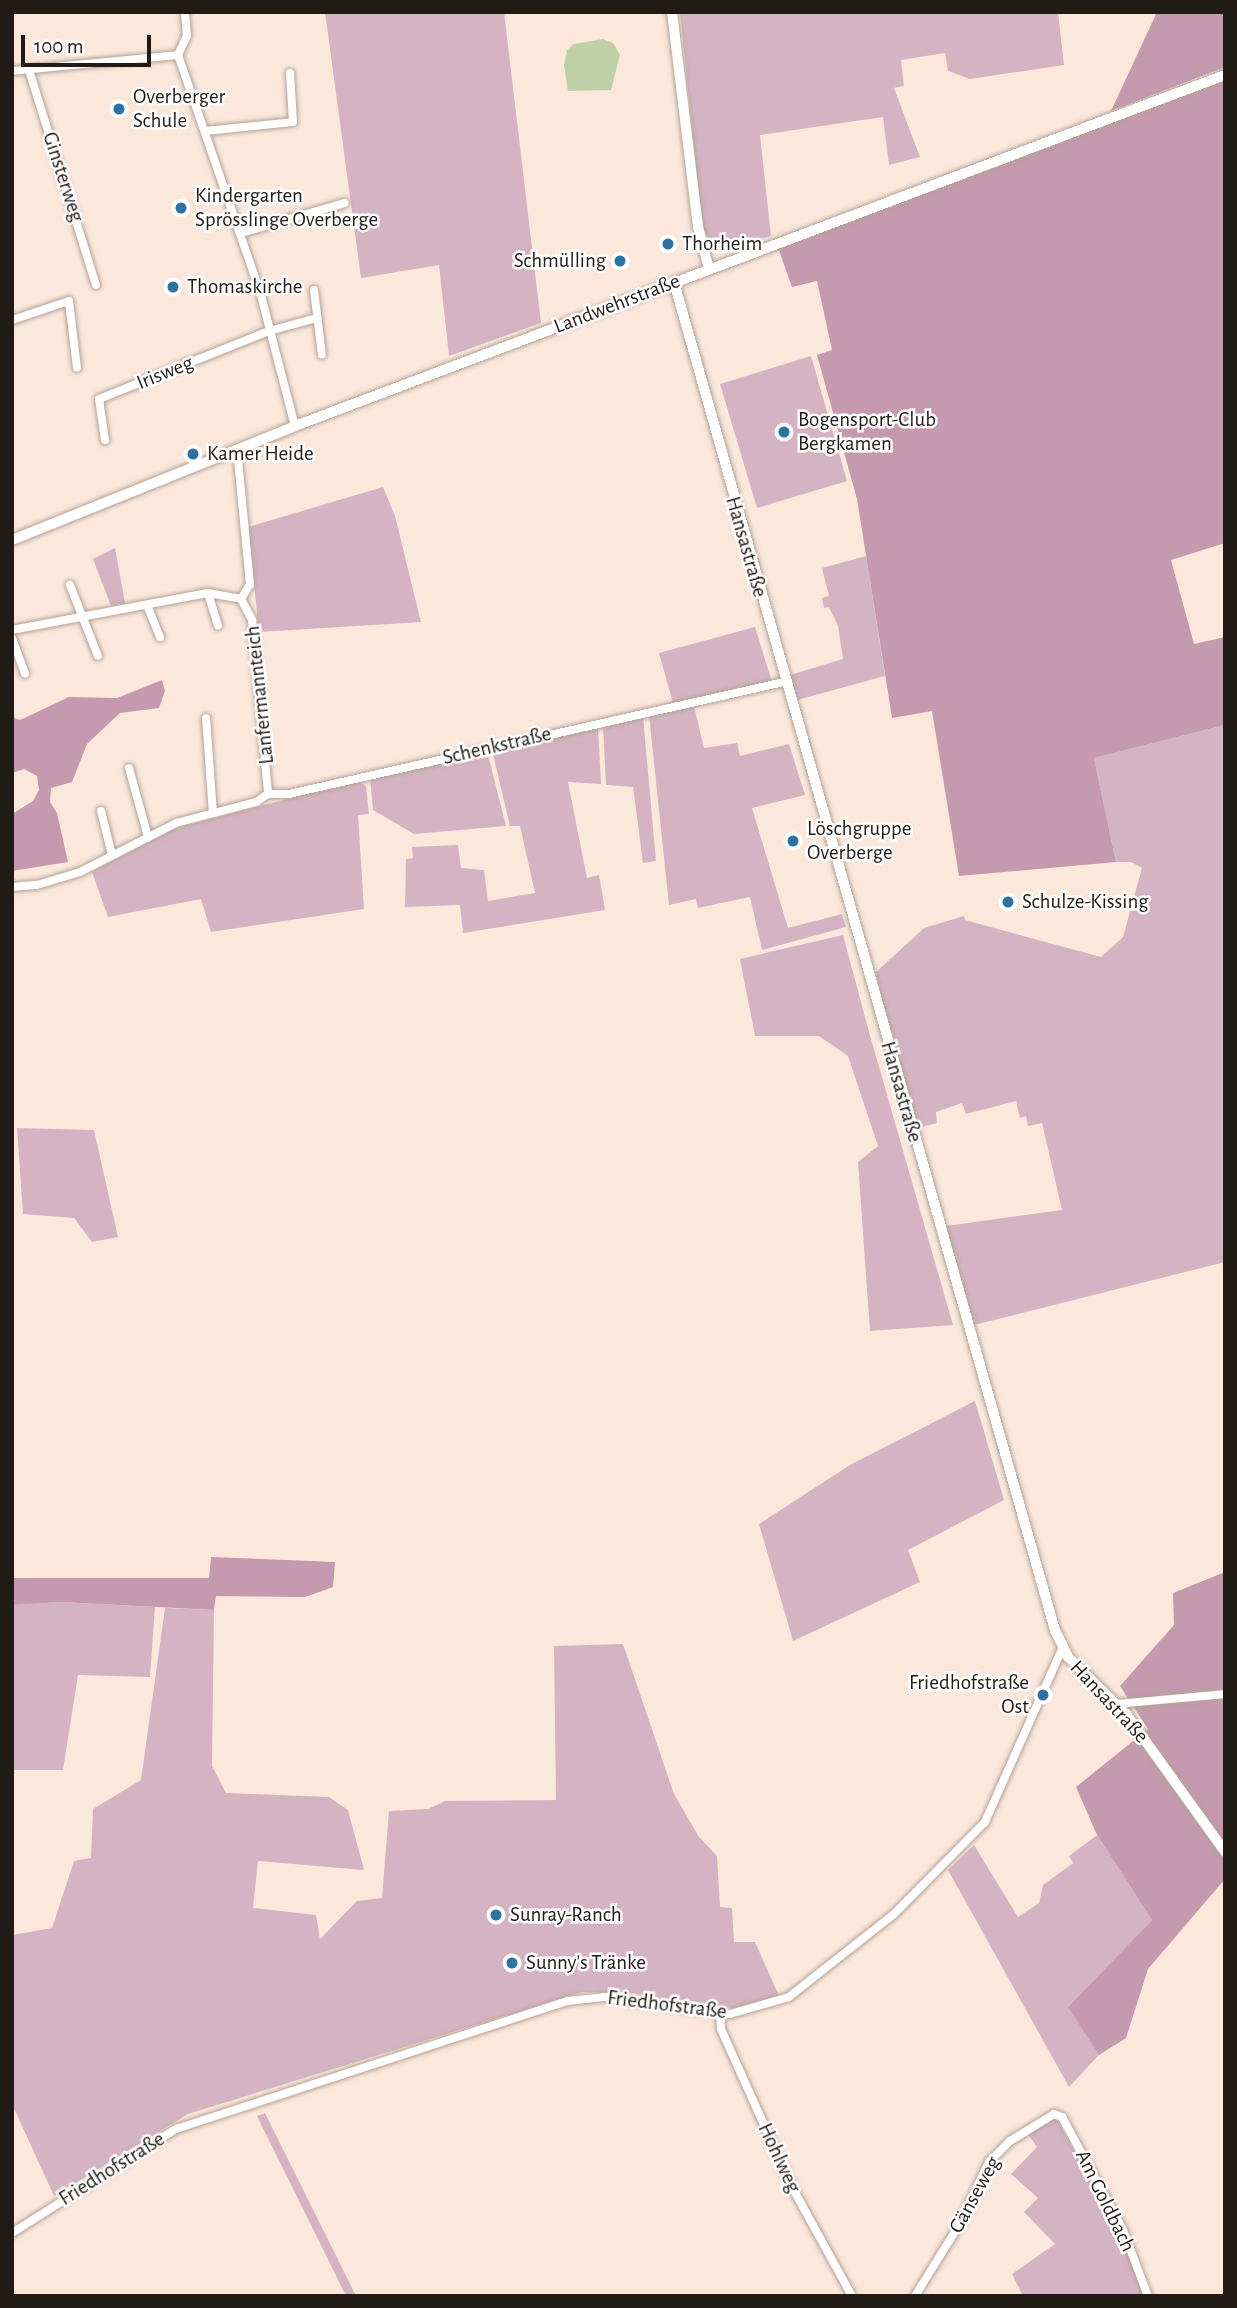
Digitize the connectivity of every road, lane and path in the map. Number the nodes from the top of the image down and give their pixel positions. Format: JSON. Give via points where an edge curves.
{"nodes":[{"id":1,"x":185,"y":12,"type":"edge"},
{"id":2,"x":672,"y":12,"type":"edge"},
{"id":3,"x":178,"y":55,"type":"junction"},
{"id":4,"x":29,"y":70,"type":"junction"},
{"id":5,"x":12,"y":71,"type":"edge"},
{"id":6,"x":290,"y":73,"type":"dead end"},
{"id":7,"x":1225,"y":75,"type":"edge"},
{"id":8,"x":205,"y":131,"type":"junction"},
{"id":9,"x":345,"y":203,"type":"dead end"},
{"id":10,"x":241,"y":233,"type":"junction"},
{"id":11,"x":709,"y":269,"type":"junction"},
{"id":12,"x":674,"y":282,"type":"junction"},
{"id":13,"x":96,"y":285,"type":"dead end"},
{"id":14,"x":314,"y":290,"type":"dead end"},
{"id":15,"x":317,"y":318,"type":"junction"},
{"id":16,"x":12,"y":320,"type":"edge"},
{"id":17,"x":269,"y":331,"type":"junction"},
{"id":18,"x":322,"y":355,"type":"dead end"},
{"id":19,"x":77,"y":368,"type":"dead end"},
{"id":20,"x":295,"y":426,"type":"junction"},
{"id":21,"x":105,"y":440,"type":"dead end"},
{"id":22,"x":237,"y":449,"type":"junction"},
{"id":23,"x":12,"y":540,"type":"edge"},
{"id":24,"x":70,"y":584,"type":"dead end"},
{"id":25,"x":208,"y":593,"type":"junction"},
{"id":26,"x":241,"y":599,"type":"junction"},
{"id":27,"x":147,"y":605,"type":"junction"},
{"id":28,"x":83,"y":617,"type":"junction"},
{"id":29,"x":218,"y":626,"type":"dead end"},
{"id":30,"x":12,"y":630,"type":"edge"},
{"id":31,"x":12,"y":638,"type":"edge"},
{"id":32,"x":160,"y":638,"type":"dead end"},
{"id":33,"x":97,"y":656,"type":"dead end"},
{"id":34,"x":25,"y":674,"type":"dead end"},
{"id":35,"x":784,"y":682,"type":"junction"},
{"id":36,"x":206,"y":718,"type":"dead end"},
{"id":37,"x":129,"y":768,"type":"dead end"},
{"id":38,"x":268,"y":794,"type":"junction"},
{"id":39,"x":101,"y":811,"type":"dead end"},
{"id":40,"x":213,"y":813,"type":"junction"},
{"id":41,"x":148,"y":837,"type":"junction"},
{"id":42,"x":112,"y":855,"type":"junction"},
{"id":43,"x":12,"y":887,"type":"edge"},
{"id":44,"x":1062,"y":1649,"type":"junction"},
{"id":45,"x":1225,"y":1694,"type":"edge"},
{"id":46,"x":1116,"y":1704,"type":"junction"},
{"id":47,"x":1225,"y":1852,"type":"edge"},
{"id":48,"x":720,"y":2014,"type":"junction"},
{"id":49,"x":1054,"y":2114,"type":"joint"},
{"id":50,"x":12,"y":2232,"type":"edge"},
{"id":51,"x":852,"y":2296,"type":"edge"},
{"id":52,"x":915,"y":2296,"type":"edge"},
{"id":53,"x":1148,"y":2296,"type":"edge"}],
"edges":[{"from":1,"to":3,"type":"street","via":[[187,36]]},
{"from":2,"to":11,"type":"street","via":[[698,227]]},
{"from":3,"to":4,"type":"street"},
{"from":3,"to":8,"type":"street"},
{"from":4,"to":5,"type":"street"},
{"from":4,"to":13,"type":"street","name":"Ginsterweg"},
{"from":6,"to":8,"type":"street","via":[[293,122]]},
{"from":7,"to":11,"type":"main road","name":"Landwehrstraße"},
{"from":8,"to":10,"type":"street"},
{"from":9,"to":10,"type":"street"},
{"from":10,"to":17,"type":"street"},
{"from":11,"to":12,"type":"main road","name":"Landwehrstraße"},
{"from":12,"to":20,"type":"main road","name":"Landwehrstraße"},
{"from":12,"to":35,"type":"street","name":"Hansastraße"},
{"from":14,"to":15,"type":"street"},
{"from":15,"to":17,"type":"street"},
{"from":15,"to":18,"type":"street"},
{"from":16,"to":19,"type":"street","via":[[69,301]]},
{"from":17,"to":20,"type":"street"},
{"from":17,"to":21,"type":"street","name":"Irisweg","via":[[99,399]]},
{"from":20,"to":22,"type":"main road","name":"Landwehrstraße"},
{"from":22,"to":23,"type":"main road","name":"Landwehrstraße"},
{"from":22,"to":26,"type":"street","name":"Lanfermannteich","via":[[250,584]]},
{"from":24,"to":28,"type":"street"},
{"from":25,"to":26,"type":"street","name":"Lanfermannteich"},
{"from":25,"to":27,"type":"street","name":"Lanfermannteich"},
{"from":25,"to":29,"type":"street","name":"Lanfermannteich"},
{"from":26,"to":38,"type":"street","name":"Lanfermannteich","via":[[252,620]]},
{"from":27,"to":28,"type":"street","name":"Lanfermannteich"},
{"from":27,"to":32,"type":"street"},
{"from":28,"to":30,"type":"street","name":"Lanfermannteich"},
{"from":28,"to":33,"type":"street"},
{"from":31,"to":34,"type":"street"},
{"from":35,"to":38,"type":"street","name":"Schenkstraße","via":[[289,794]]},
{"from":35,"to":44,"type":"street","name":"Hansastraße"},
{"from":36,"to":40,"type":"street"},
{"from":37,"to":41,"type":"street"},
{"from":38,"to":40,"type":"street","name":"Schenkstraße","via":[[256,802]]},
{"from":39,"to":42,"type":"street"},
{"from":40,"to":41,"type":"street","name":"Schenkstraße"},
{"from":41,"to":42,"type":"street","name":"Schenkstraße"},
{"from":42,"to":43,"type":"street","name":"Schenkstraße","via":[[48,882]]},
{"from":44,"to":46,"type":"street","name":"Hansastraße"},
{"from":44,"to":48,"type":"street","name":"Friedhofstraße","via":[[998,1800],[976,1833],[893,1915],[804,1989],[764,2008]]},
{"from":45,"to":46,"type":"street"},
{"from":46,"to":47,"type":"street","name":"Hansastraße"},
{"from":48,"to":50,"type":"street","name":"Friedhofstraße","via":[[604,1997],[567,2001],[176,2129]]},
{"from":48,"to":51,"type":"street","name":"Hohlweg","via":[[721,2029],[792,2187]]},
{"from":49,"to":52,"type":"street","name":"Gänseweg","via":[[1010,2141],[989,2162],[958,2227]]},
{"from":49,"to":53,"type":"street","name":"Am Goldbach","via":[[1062,2117],[1123,2231]]}]}
